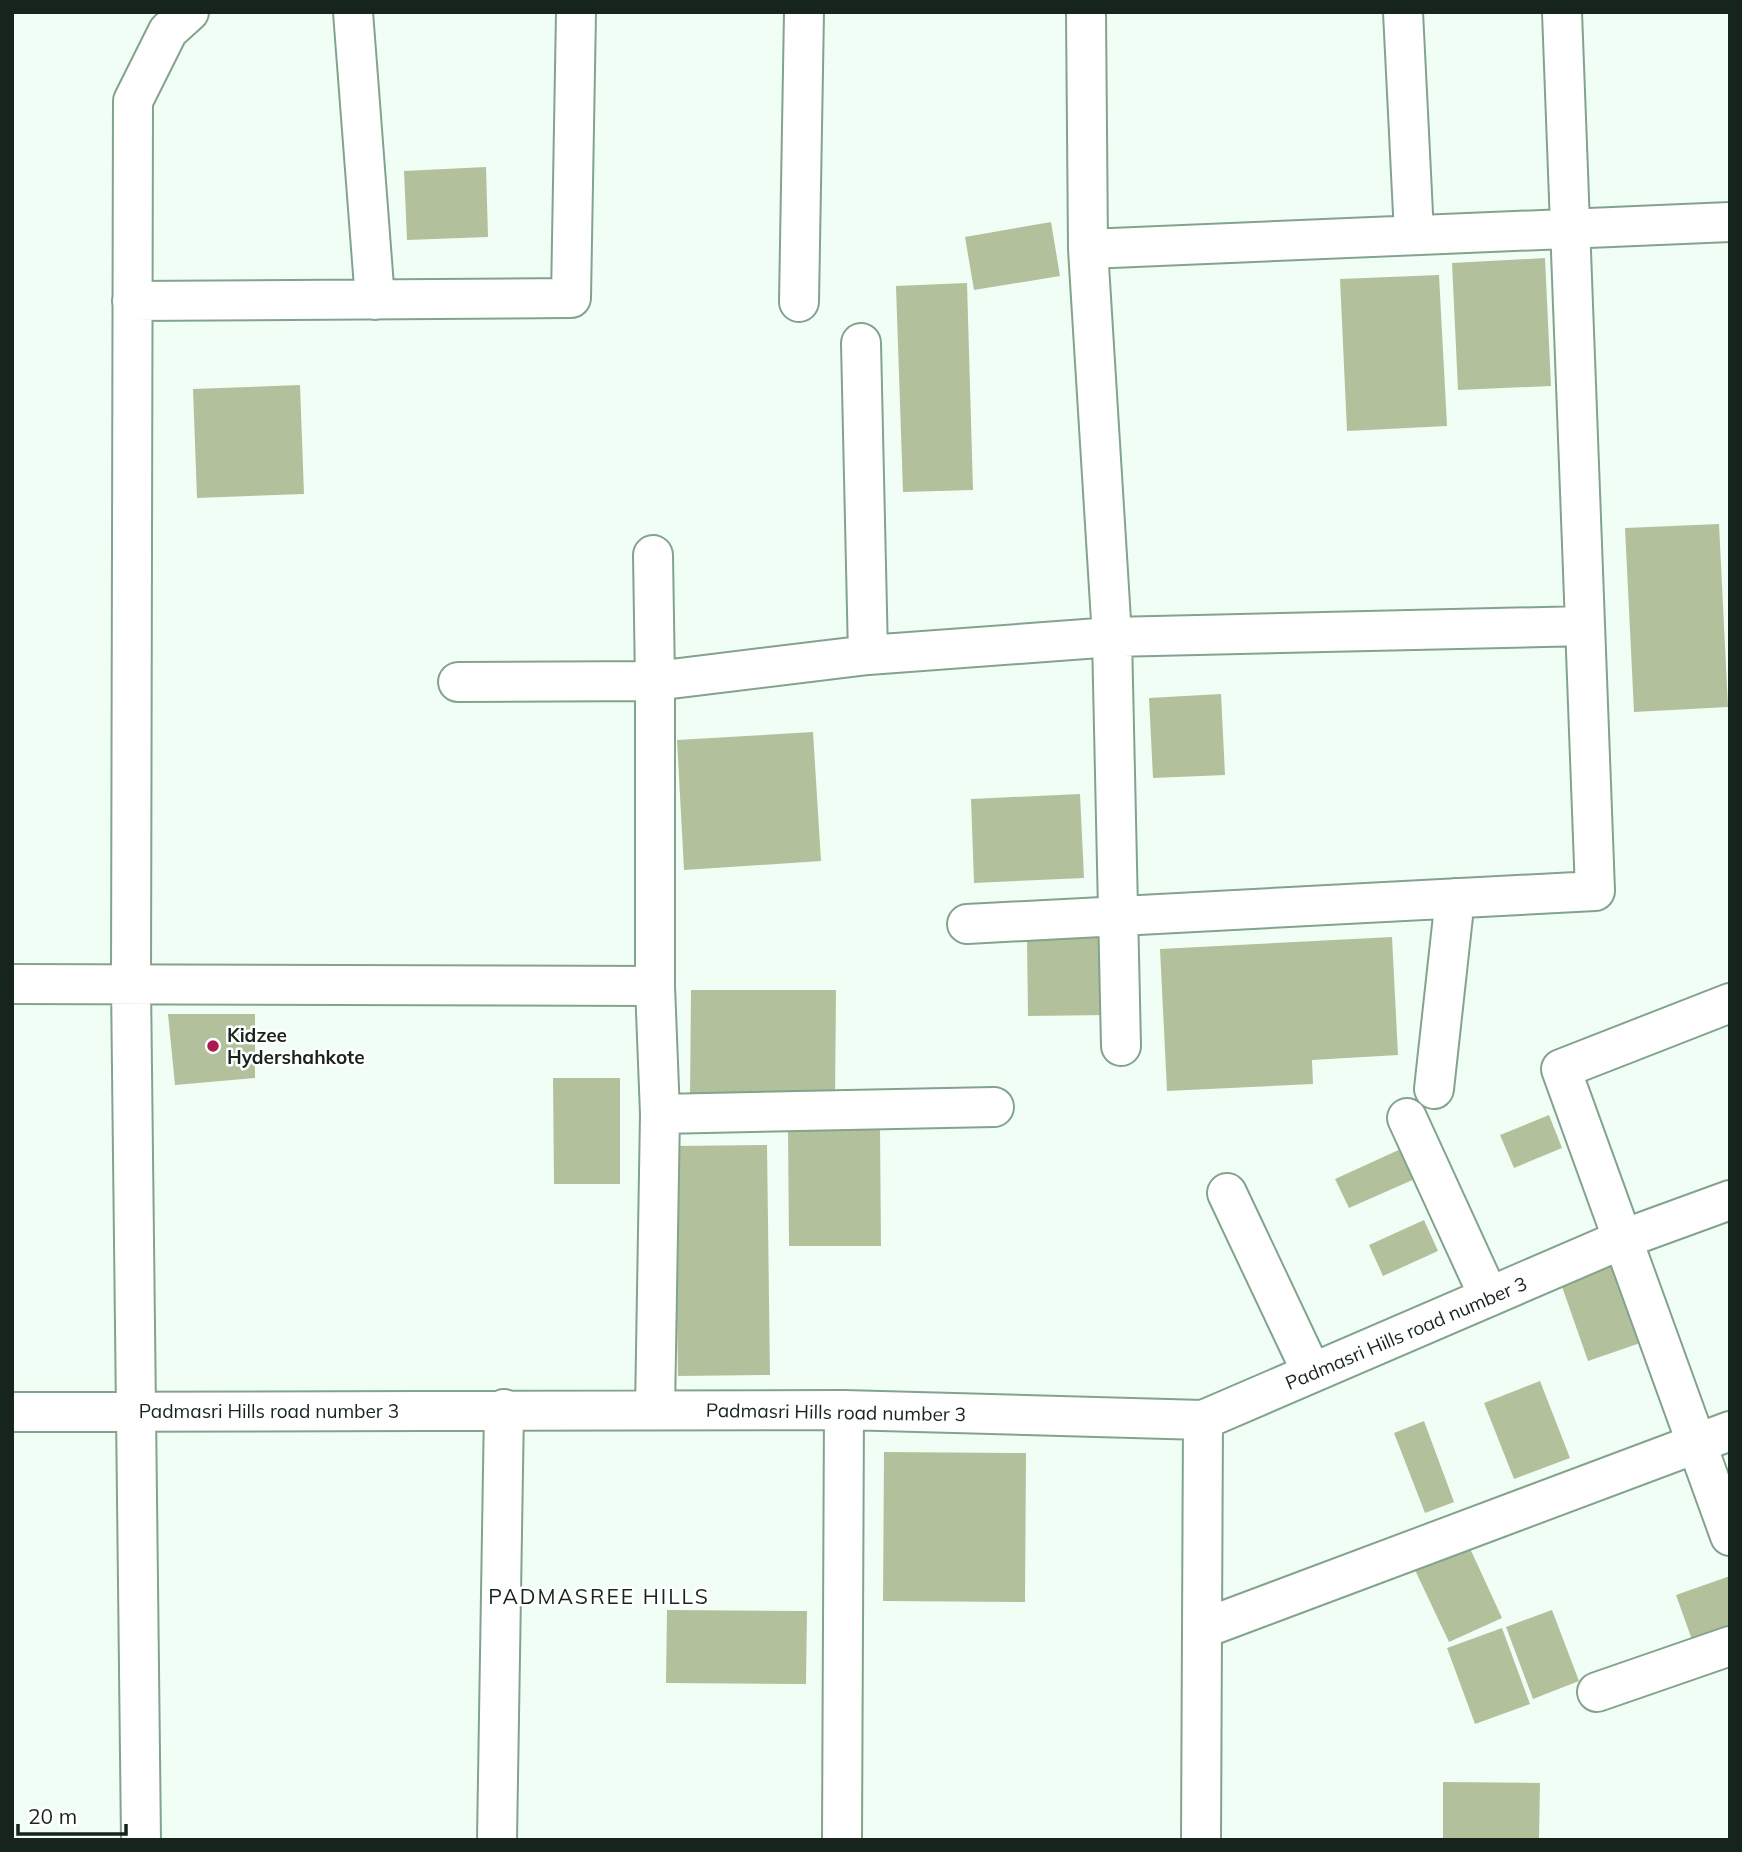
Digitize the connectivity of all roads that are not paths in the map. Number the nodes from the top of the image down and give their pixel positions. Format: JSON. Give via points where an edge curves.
{"nodes":[{"id":1,"x":190,"y":12,"type":"edge"},
{"id":2,"x":353,"y":12,"type":"edge"},
{"id":3,"x":576,"y":12,"type":"edge"},
{"id":4,"x":804,"y":12,"type":"edge"},
{"id":5,"x":1086,"y":12,"type":"edge"},
{"id":6,"x":1403,"y":12,"type":"edge"},
{"id":7,"x":1562,"y":12,"type":"edge"},
{"id":8,"x":1730,"y":222,"type":"edge"},
{"id":9,"x":1570,"y":227,"type":"junction"},
{"id":10,"x":1414,"y":234,"type":"junction"},
{"id":11,"x":1088,"y":249,"type":"junction"},
{"id":12,"x":374,"y":300,"type":"junction"},
{"id":13,"x":132,"y":302,"type":"junction"},
{"id":14,"x":799,"y":302,"type":"dead end"},
{"id":15,"x":861,"y":342,"type":"dead end"},
{"id":16,"x":653,"y":555,"type":"dead end"},
{"id":17,"x":1586,"y":626,"type":"junction"},
{"id":18,"x":1112,"y":637,"type":"junction"},
{"id":19,"x":868,"y":654,"type":"junction"},
{"id":20,"x":655,"y":681,"type":"junction"},
{"id":21,"x":458,"y":682,"type":"dead end"},
{"id":22,"x":1455,"y":898,"type":"junction"},
{"id":23,"x":1118,"y":916,"type":"junction"},
{"id":24,"x":967,"y":924,"type":"dead end"},
{"id":25,"x":12,"y":984,"type":"edge"},
{"id":26,"x":131,"y":984,"type":"junction"},
{"id":27,"x":655,"y":986,"type":"junction"},
{"id":28,"x":1730,"y":1003,"type":"edge"},
{"id":29,"x":1121,"y":1046,"type":"dead end"},
{"id":30,"x":1434,"y":1089,"type":"dead end"},
{"id":31,"x":994,"y":1107,"type":"dead end"},
{"id":32,"x":660,"y":1114,"type":"junction"},
{"id":33,"x":1407,"y":1118,"type":"dead end"},
{"id":34,"x":1227,"y":1193,"type":"dead end"},
{"id":35,"x":1730,"y":1200,"type":"edge"},
{"id":36,"x":1623,"y":1239,"type":"junction"},
{"id":37,"x":1489,"y":1297,"type":"junction"},
{"id":38,"x":1312,"y":1373,"type":"junction"},
{"id":39,"x":504,"y":1409,"type":"junction"},
{"id":40,"x":655,"y":1410,"type":"junction"},
{"id":41,"x":844,"y":1410,"type":"junction"},
{"id":42,"x":12,"y":1412,"type":"edge"},
{"id":43,"x":138,"y":1412,"type":"junction"},
{"id":44,"x":1203,"y":1420,"type":"junction"},
{"id":45,"x":1713,"y":1438,"type":"edge"},
{"id":46,"x":1730,"y":1536,"type":"edge"},
{"id":47,"x":1202,"y":1629,"type":"junction"},
{"id":48,"x":1730,"y":1646,"type":"edge"},
{"id":49,"x":1597,"y":1692,"type":"dead end"},
{"id":50,"x":141,"y":1840,"type":"edge"},
{"id":51,"x":498,"y":1840,"type":"edge"},
{"id":52,"x":842,"y":1840,"type":"edge"},
{"id":53,"x":1201,"y":1840,"type":"edge"}],
"edges":[{"from":1,"to":13,"type":"street","via":[[168,31],[133,101]]},
{"from":2,"to":12,"type":"street"},
{"from":3,"to":12,"type":"street","via":[[571,298]]},
{"from":4,"to":14,"type":"street"},
{"from":5,"to":11,"type":"street"},
{"from":6,"to":10,"type":"street"},
{"from":7,"to":9,"type":"street"},
{"from":8,"to":9,"type":"street"},
{"from":9,"to":10,"type":"street"},
{"from":9,"to":17,"type":"street"},
{"from":10,"to":11,"type":"street"},
{"from":11,"to":18,"type":"street"},
{"from":12,"to":13,"type":"street"},
{"from":13,"to":26,"type":"street"},
{"from":15,"to":19,"type":"street"},
{"from":16,"to":20,"type":"street"},
{"from":17,"to":18,"type":"street"},
{"from":17,"to":22,"type":"street","via":[[1595,891]]},
{"from":18,"to":19,"type":"street"},
{"from":18,"to":23,"type":"street"},
{"from":19,"to":20,"type":"street"},
{"from":20,"to":21,"type":"street"},
{"from":20,"to":27,"type":"street"},
{"from":22,"to":23,"type":"street"},
{"from":22,"to":30,"type":"street"},
{"from":23,"to":24,"type":"street"},
{"from":23,"to":29,"type":"street"},
{"from":25,"to":26,"type":"street"},
{"from":26,"to":27,"type":"street"},
{"from":26,"to":43,"type":"street"},
{"from":27,"to":32,"type":"street"},
{"from":28,"to":36,"type":"street","via":[[1561,1069]]},
{"from":31,"to":32,"type":"street"},
{"from":32,"to":40,"type":"street"},
{"from":33,"to":37,"type":"street"},
{"from":34,"to":38,"type":"street"},
{"from":35,"to":36,"type":"street","name":"Padmasri Hills road number 3"},
{"from":36,"to":37,"type":"street","name":"Padmasri Hills road number 3"},
{"from":36,"to":45,"type":"street"},
{"from":37,"to":38,"type":"street","name":"Padmasri Hills road number 3"},
{"from":38,"to":44,"type":"street","name":"Padmasri Hills road number 3"},
{"from":39,"to":40,"type":"street","name":"Padmasri Hills road number 3"},
{"from":39,"to":43,"type":"street","name":"Padmasri Hills road number 3"},
{"from":39,"to":51,"type":"street"},
{"from":40,"to":41,"type":"street","name":"Padmasri Hills road number 3"},
{"from":41,"to":44,"type":"street","name":"Padmasri Hills road number 3"},
{"from":41,"to":52,"type":"street"},
{"from":42,"to":43,"type":"street","name":"Padmasri Hills road number 3"},
{"from":43,"to":50,"type":"street"},
{"from":44,"to":47,"type":"street"},
{"from":45,"to":46,"type":"street"},
{"from":45,"to":47,"type":"street"},
{"from":47,"to":53,"type":"street"},
{"from":48,"to":49,"type":"street"}]}
